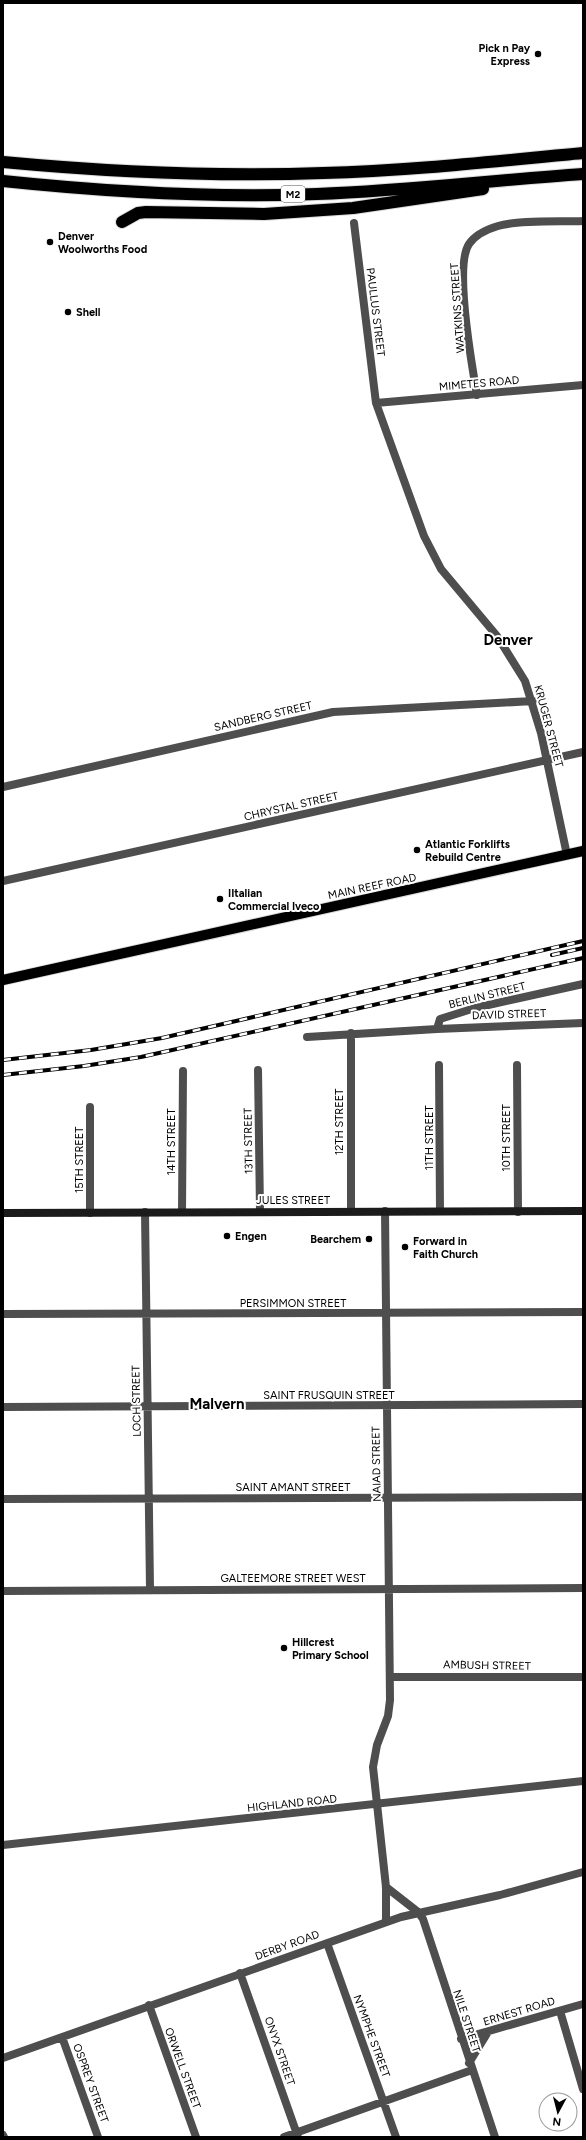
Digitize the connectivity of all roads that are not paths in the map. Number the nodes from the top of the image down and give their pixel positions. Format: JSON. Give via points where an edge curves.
{"nodes":[{"id":1,"x":583,"y":153,"type":"edge"},
{"id":2,"x":3,"y":162,"type":"edge"},
{"id":3,"x":583,"y":175,"type":"edge"},
{"id":4,"x":3,"y":181,"type":"edge"},
{"id":5,"x":583,"y":221,"type":"edge"},
{"id":6,"x":122,"y":222,"type":"dead end"},
{"id":7,"x":354,"y":223,"type":"dead end"},
{"id":8,"x":583,"y":386,"type":"edge"},
{"id":9,"x":477,"y":395,"type":"junction"},
{"id":10,"x":376,"y":403,"type":"junction"},
{"id":11,"x":533,"y":701,"type":"junction"},
{"id":12,"x":583,"y":752,"type":"edge"},
{"id":13,"x":547,"y":760,"type":"junction"},
{"id":14,"x":3,"y":787,"type":"edge"},
{"id":15,"x":583,"y":851,"type":"edge"},
{"id":16,"x":567,"y":855,"type":"junction"},
{"id":17,"x":3,"y":881,"type":"edge"},
{"id":18,"x":3,"y":980,"type":"edge"},
{"id":19,"x":583,"y":984,"type":"edge"},
{"id":20,"x":583,"y":1023,"type":"edge"},
{"id":21,"x":437,"y":1029,"type":"junction"},
{"id":22,"x":351,"y":1032,"type":"junction"},
{"id":23,"x":307,"y":1037,"type":"dead end"},
{"id":24,"x":439,"y":1065,"type":"dead end"},
{"id":25,"x":517,"y":1065,"type":"dead end"},
{"id":26,"x":258,"y":1070,"type":"dead end"},
{"id":27,"x":182,"y":1071,"type":"dead end"},
{"id":28,"x":90,"y":1107,"type":"dead end"},
{"id":29,"x":260,"y":1211,"type":"junction"},
{"id":30,"x":350,"y":1211,"type":"junction"},
{"id":31,"x":385,"y":1211,"type":"junction"},
{"id":32,"x":440,"y":1211,"type":"junction"},
{"id":33,"x":583,"y":1211,"type":"edge"},
{"id":34,"x":145,"y":1212,"type":"junction"},
{"id":35,"x":182,"y":1212,"type":"junction"},
{"id":36,"x":518,"y":1212,"type":"junction"},
{"id":37,"x":3,"y":1213,"type":"edge"},
{"id":38,"x":90,"y":1213,"type":"junction"},
{"id":39,"x":583,"y":1312,"type":"edge"},
{"id":40,"x":146,"y":1313,"type":"junction"},
{"id":41,"x":3,"y":1314,"type":"edge"},
{"id":42,"x":387,"y":1314,"type":"junction"},
{"id":43,"x":583,"y":1404,"type":"edge"},
{"id":44,"x":387,"y":1405,"type":"junction"},
{"id":45,"x":3,"y":1407,"type":"edge"},
{"id":46,"x":147,"y":1407,"type":"junction"},
{"id":47,"x":583,"y":1497,"type":"edge"},
{"id":48,"x":388,"y":1498,"type":"junction"},
{"id":49,"x":3,"y":1499,"type":"edge"},
{"id":50,"x":148,"y":1499,"type":"junction"},
{"id":51,"x":583,"y":1588,"type":"edge"},
{"id":52,"x":389,"y":1589,"type":"junction"},
{"id":53,"x":150,"y":1590,"type":"junction"},
{"id":54,"x":3,"y":1591,"type":"edge"},
{"id":55,"x":390,"y":1677,"type":"junction"},
{"id":56,"x":583,"y":1677,"type":"edge"},
{"id":57,"x":583,"y":1781,"type":"edge"},
{"id":58,"x":376,"y":1805,"type":"junction"},
{"id":59,"x":3,"y":1845,"type":"edge"},
{"id":60,"x":583,"y":1872,"type":"edge"},
{"id":61,"x":386,"y":1887,"type":"junction"},
{"id":62,"x":418,"y":1912,"type":"junction"},
{"id":63,"x":386,"y":1922,"type":"junction"},
{"id":64,"x":327,"y":1943,"type":"junction"},
{"id":65,"x":240,"y":1973,"type":"junction"},
{"id":66,"x":583,"y":2004,"type":"edge"},
{"id":67,"x":149,"y":2006,"type":"junction"},
{"id":68,"x":560,"y":2010,"type":"junction"},
{"id":69,"x":488,"y":2032,"type":"junction"},
{"id":70,"x":62,"y":2037,"type":"junction"},
{"id":71,"x":461,"y":2039,"type":"junction"},
{"id":72,"x":3,"y":2058,"type":"edge"},
{"id":73,"x":470,"y":2066,"type":"junction"},
{"id":74,"x":583,"y":2089,"type":"edge"},
{"id":75,"x":384,"y":2101,"type":"junction"},
{"id":76,"x":297,"y":2135,"type":"edge"},
{"id":77,"x":98,"y":2137,"type":"edge"},
{"id":78,"x":196,"y":2137,"type":"edge"},
{"id":79,"x":284,"y":2137,"type":"edge"},
{"id":80,"x":396,"y":2137,"type":"edge"},
{"id":81,"x":495,"y":2137,"type":"edge"}],
"edges":[{"from":1,"to":2,"type":"highway","number":"M2","via":[[416,167],[266,175],[136,172]]},
{"from":3,"to":4,"type":"highway","number":"M2","via":[[318,194],[251,195],[106,190]]},
{"from":3,"to":6,"type":"highway","via":[[353,208],[264,214],[146,212],[138,213]]},
{"from":5,"to":9,"type":"street","name":"WATKINS STREET","via":[[499,226],[485,231],[469,244],[463,268],[470,354]]},
{"from":7,"to":10,"type":"street","name":"PAULLUS STREET"},
{"from":8,"to":9,"type":"street","name":"MIMETES ROAD"},
{"from":9,"to":10,"type":"street","name":"MIMETES ROAD"},
{"from":10,"to":11,"type":"street","name":"KRUGER STREET","via":[[424,536],[434,556],[453,585],[497,636],[520,671]]},
{"from":11,"to":13,"type":"street","name":"KRUGER STREET"},
{"from":11,"to":14,"type":"street","name":"SANDBERG STREET","via":[[333,712]]},
{"from":12,"to":13,"type":"street","name":"CHRYSTAL STREET"},
{"from":13,"to":16,"type":"street","name":"KRUGER STREET"},
{"from":13,"to":17,"type":"street","name":"CHRYSTAL STREET"},
{"from":15,"to":16,"type":"main road","name":"MAIN REEF ROAD"},
{"from":16,"to":18,"type":"main road","name":"MAIN REEF ROAD"},
{"from":19,"to":21,"type":"street","name":"BERLIN STREET","via":[[449,1015],[440,1019]]},
{"from":20,"to":21,"type":"street","name":"DAVID STREET"},
{"from":21,"to":22,"type":"street"},
{"from":22,"to":23,"type":"street"},
{"from":22,"to":30,"type":"street","name":"12TH STREET"},
{"from":24,"to":32,"type":"street","name":"11TH STREET"},
{"from":25,"to":36,"type":"street","name":"10TH STREET"},
{"from":26,"to":29,"type":"street","name":"13TH STREET"},
{"from":27,"to":35,"type":"street","name":"14TH STREET"},
{"from":28,"to":38,"type":"street","name":"15TH STREET"},
{"from":29,"to":30,"type":"main road","name":"JULES STREET"},
{"from":29,"to":35,"type":"main road","name":"JULES STREET"},
{"from":30,"to":31,"type":"main road","name":"JULES STREET"},
{"from":31,"to":32,"type":"main road","name":"JULES STREET"},
{"from":31,"to":42,"type":"street","name":"NAIAD STREET"},
{"from":32,"to":36,"type":"main road","name":"JULES STREET"},
{"from":33,"to":36,"type":"main road","name":"JULES STREET"},
{"from":34,"to":35,"type":"main road","name":"JULES STREET"},
{"from":34,"to":38,"type":"main road","name":"JULES STREET"},
{"from":34,"to":40,"type":"street","name":"LOCH STREET"},
{"from":37,"to":38,"type":"main road","name":"JULES STREET"},
{"from":39,"to":42,"type":"street","name":"PERSIMMON STREET"},
{"from":40,"to":41,"type":"street","name":"PERSIMMON STREET"},
{"from":40,"to":42,"type":"street","name":"PERSIMMON STREET"},
{"from":40,"to":46,"type":"street","name":"LOCH STREET"},
{"from":42,"to":44,"type":"street","name":"NAIAD STREET"},
{"from":43,"to":44,"type":"street","name":"SAINT FRUSQUIN STREET"},
{"from":44,"to":46,"type":"street","name":"SAINT FRUSQUIN STREET"},
{"from":44,"to":48,"type":"street","name":"NAIAD STREET"},
{"from":45,"to":46,"type":"street","name":"SAINT FRUSQUIN STREET"},
{"from":46,"to":50,"type":"street","name":"LOCH STREET"},
{"from":47,"to":48,"type":"street","name":"SAINT AMANT STREET"},
{"from":48,"to":50,"type":"street","name":"SAINT AMANT STREET"},
{"from":48,"to":52,"type":"street","name":"NAIAD STREET"},
{"from":49,"to":50,"type":"street","name":"SAINT AMANT STREET"},
{"from":50,"to":53,"type":"street","name":"LOCH STREET"},
{"from":51,"to":52,"type":"street","name":"GALTEEMORE STREET WEST"},
{"from":52,"to":53,"type":"street","name":"GALTEEMORE STREET WEST"},
{"from":52,"to":55,"type":"street","name":"NAIAD STREET"},
{"from":53,"to":54,"type":"street","name":"GALTEEMORE STREET WEST"},
{"from":55,"to":56,"type":"street","name":"AMBUSH STREET"},
{"from":55,"to":58,"type":"street","name":"NAIAD STREET","via":[[388,1716],[373,1762]]},
{"from":57,"to":58,"type":"street","name":"HIGHLAND ROAD"},
{"from":58,"to":59,"type":"street","name":"HIGHLAND ROAD"},
{"from":58,"to":61,"type":"street"},
{"from":60,"to":62,"type":"street","name":"DERBY ROAD","via":[[500,1895]]},
{"from":61,"to":62,"type":"street"},
{"from":61,"to":63,"type":"street"},
{"from":62,"to":63,"type":"street","name":"DERBY ROAD"},
{"from":62,"to":71,"type":"street","name":"NILE STREET","via":[[423,1919]]},
{"from":63,"to":64,"type":"street","name":"DERBY ROAD"},
{"from":64,"to":65,"type":"street","name":"DERBY ROAD"},
{"from":64,"to":75,"type":"street","name":"NYMPHE STREET"},
{"from":65,"to":67,"type":"street","name":"DERBY ROAD"},
{"from":65,"to":76,"type":"street","name":"ONYX STREET"},
{"from":66,"to":68,"type":"street","name":"ERNEST ROAD"},
{"from":67,"to":70,"type":"street","name":"DERBY ROAD"},
{"from":67,"to":78,"type":"street","name":"ORWELL STREET"},
{"from":68,"to":69,"type":"street","name":"ERNEST ROAD"},
{"from":68,"to":74,"type":"street"},
{"from":69,"to":71,"type":"street","name":"ERNEST ROAD"},
{"from":69,"to":73,"type":"street"},
{"from":70,"to":72,"type":"street","name":"DERBY ROAD"},
{"from":70,"to":77,"type":"street","name":"OSPREY STREET"},
{"from":71,"to":73,"type":"street","name":"NILE STREET"},
{"from":73,"to":75,"type":"street"},
{"from":73,"to":81,"type":"street","name":"NILE STREET"},
{"from":75,"to":76,"type":"street"},
{"from":75,"to":80,"type":"street","name":"NYMPHE STREET"},
{"from":76,"to":79,"type":"street"}]}
